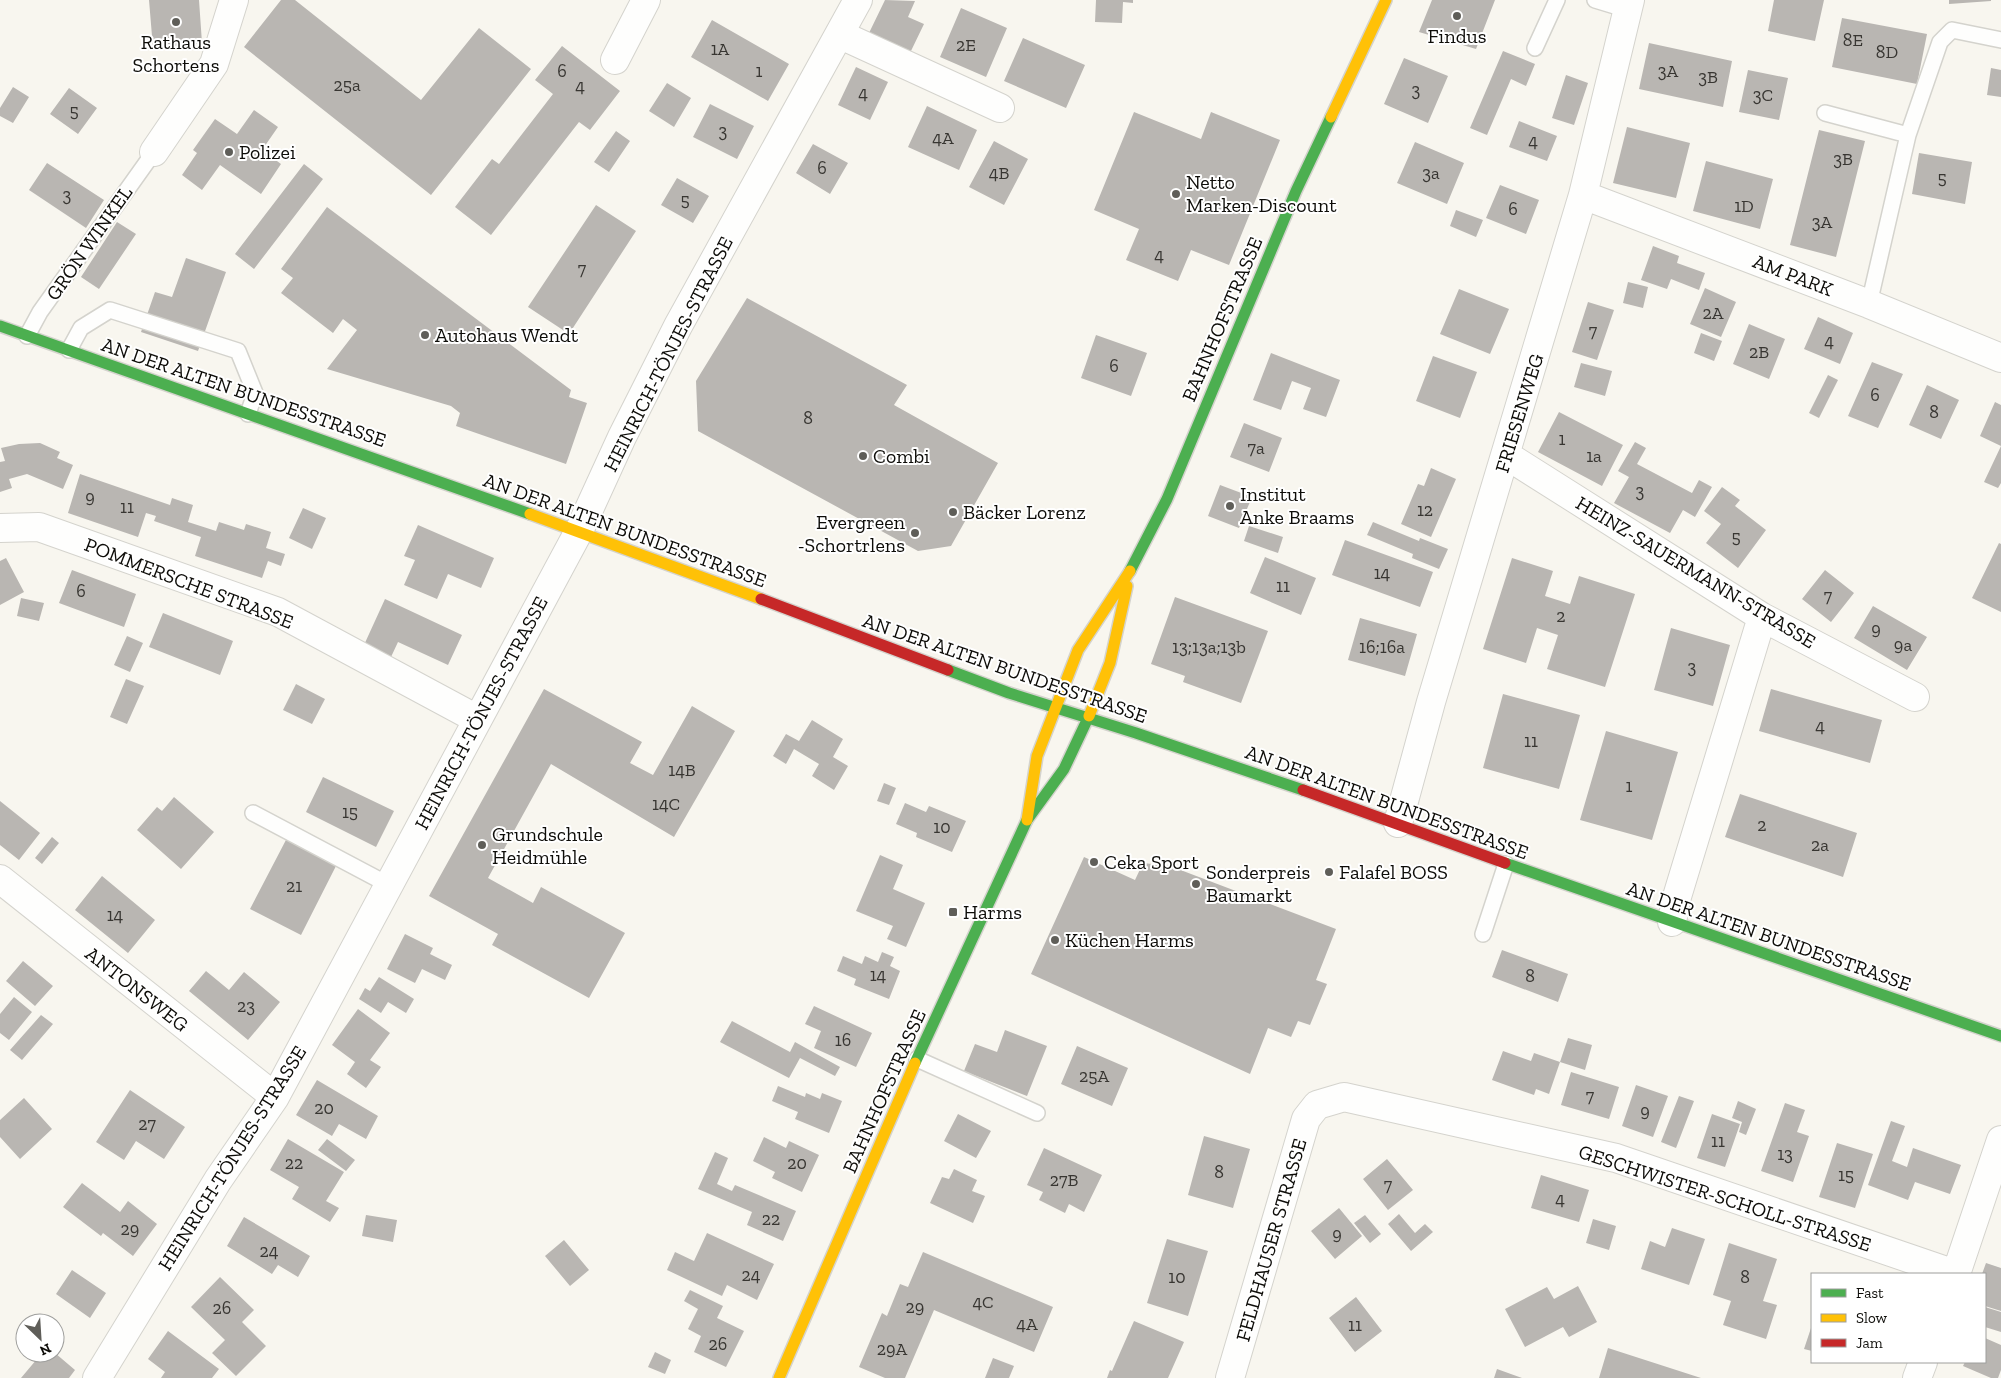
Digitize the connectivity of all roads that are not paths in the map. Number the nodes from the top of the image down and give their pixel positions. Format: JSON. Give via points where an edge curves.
{"nodes":[{"id":1,"x":234,"y":0,"type":"edge"},
{"id":2,"x":646,"y":0,"type":"edge"},
{"id":3,"x":858,"y":0,"type":"edge"},
{"id":4,"x":1386,"y":0,"type":"edge"},
{"id":5,"x":1556,"y":0,"type":"edge"},
{"id":6,"x":1595,"y":0,"type":"edge"},
{"id":7,"x":1629,"y":5,"type":"edge"},
{"id":8,"x":840,"y":35,"type":"junction"},
{"id":9,"x":2001,"y":40,"type":"edge"},
{"id":10,"x":1535,"y":48,"type":"dead end"},
{"id":11,"x":615,"y":60,"type":"dead end"},
{"id":12,"x":1000,"y":108,"type":"dead end"},
{"id":13,"x":1825,"y":113,"type":"dead end"},
{"id":14,"x":1908,"y":135,"type":"junction"},
{"id":15,"x":154,"y":152,"type":"joint"},
{"id":16,"x":1583,"y":195,"type":"junction"},
{"id":17,"x":1869,"y":304,"type":"junction"},
{"id":18,"x":0,"y":326,"type":"edge"},
{"id":19,"x":27,"y":336,"type":"junction"},
{"id":20,"x":69,"y":350,"type":"junction"},
{"id":21,"x":2001,"y":358,"type":"edge"},
{"id":22,"x":248,"y":414,"type":"junction"},
{"id":23,"x":1506,"y":455,"type":"junction"},
{"id":24,"x":0,"y":528,"type":"edge"},
{"id":25,"x":579,"y":531,"type":"junction"},
{"id":26,"x":1131,"y":570,"type":"junction"},
{"id":27,"x":1762,"y":617,"type":"junction"},
{"id":28,"x":1915,"y":697,"type":"dead end"},
{"id":29,"x":1055,"y":708,"type":"junction"},
{"id":30,"x":1088,"y":718,"type":"junction"},
{"id":31,"x":477,"y":719,"type":"junction"},
{"id":32,"x":253,"y":813,"type":"dead end"},
{"id":33,"x":1027,"y":820,"type":"junction"},
{"id":34,"x":1398,"y":823,"type":"junction"},
{"id":35,"x":1506,"y":864,"type":"junction"},
{"id":36,"x":0,"y":879,"type":"edge"},
{"id":37,"x":389,"y":885,"type":"junction"},
{"id":38,"x":1672,"y":922,"type":"junction"},
{"id":39,"x":1482,"y":934,"type":"dead end"},
{"id":40,"x":2001,"y":1036,"type":"edge"},
{"id":41,"x":918,"y":1059,"type":"junction"},
{"id":42,"x":275,"y":1097,"type":"junction"},
{"id":43,"x":1317,"y":1105,"type":"joint"},
{"id":44,"x":1037,"y":1113,"type":"dead end"},
{"id":45,"x":2001,"y":1140,"type":"edge"},
{"id":46,"x":1953,"y":1273,"type":"edge"},
{"id":47,"x":1956,"y":1273,"type":"edge"},
{"id":48,"x":1923,"y":1363,"type":"edge"},
{"id":49,"x":97,"y":1378,"type":"edge"},
{"id":50,"x":779,"y":1378,"type":"edge"},
{"id":51,"x":1230,"y":1378,"type":"edge"},
{"id":52,"x":1917,"y":1378,"type":"edge"}],
"edges":[{"from":1,"to":15,"type":"street","via":[[214,64]]},
{"from":2,"to":11,"type":"street"},
{"from":3,"to":8,"type":"street","name":"HEINRICH-TÖNJES-STRASSE"},
{"from":4,"to":26,"type":"street","name":"BAHNHOFSTRASSE","via":[[1296,191],[1168,499]]},
{"from":5,"to":10,"type":"lane"},
{"from":6,"to":7,"type":"lane"},
{"from":7,"to":16,"type":"street","name":"FRIESENWEG"},
{"from":8,"to":12,"type":"street"},
{"from":8,"to":25,"type":"street","name":"HEINRICH-TÖNJES-STRASSE","via":[[678,326]]},
{"from":9,"to":14,"type":"lane","via":[[1952,30],[1940,42]]},
{"from":13,"to":14,"type":"lane"},
{"from":14,"to":17,"type":"lane"},
{"from":15,"to":19,"type":"lane","name":"GRÖN WINKEL","via":[[40,312]]},
{"from":16,"to":17,"type":"street","name":"AM PARK"},
{"from":16,"to":23,"type":"street","name":"FRIESENWEG"},
{"from":17,"to":21,"type":"street","name":"AM PARK"},
{"from":18,"to":19,"type":"street","name":"AN DER ALTEN BUNDESSTRASSE"},
{"from":19,"to":20,"type":"street","name":"AN DER ALTEN BUNDESSTRASSE"},
{"from":20,"to":22,"type":"street","name":"AN DER ALTEN BUNDESSTRASSE"},
{"from":20,"to":22,"type":"lane","via":[[80,328],[110,310],[238,352],[255,393]]},
{"from":22,"to":25,"type":"street","name":"AN DER ALTEN BUNDESSTRASSE"},
{"from":23,"to":27,"type":"street","name":"HEINZ-SAUERMANN-STRASSE"},
{"from":23,"to":34,"type":"street","name":"FRIESENWEG"},
{"from":24,"to":31,"type":"street","name":"POMMERSCHE STRASSE","via":[[40,527],[278,612]]},
{"from":25,"to":29,"type":"street","name":"AN DER ALTEN BUNDESSTRASSE"},
{"from":25,"to":31,"type":"street","name":"HEINRICH-TÖNJES-STRASSE"},
{"from":26,"to":29,"type":"street","name":"BAHNHOFSTRASSE","via":[[1078,650]]},
{"from":26,"to":30,"type":"street","name":"BAHNHOFSTRASSE","via":[[1110,663]]},
{"from":27,"to":28,"type":"street","name":"HEINZ-SAUERMANN-STRASSE"},
{"from":27,"to":38,"type":"street"},
{"from":29,"to":30,"type":"street","name":"AN DER ALTEN BUNDESSTRASSE"},
{"from":29,"to":33,"type":"street","name":"BAHNHOFSTRASSE","via":[[1037,756]]},
{"from":30,"to":33,"type":"street","name":"BAHNHOFSTRASSE","via":[[1064,769]]},
{"from":30,"to":34,"type":"street","name":"AN DER ALTEN BUNDESSTRASSE"},
{"from":31,"to":37,"type":"street","name":"HEINRICH-TÖNJES-STRASSE"},
{"from":32,"to":37,"type":"lane"},
{"from":33,"to":41,"type":"street","name":"BAHNHOFSTRASSE"},
{"from":34,"to":35,"type":"street","name":"AN DER ALTEN BUNDESSTRASSE"},
{"from":35,"to":38,"type":"street","name":"AN DER ALTEN BUNDESSTRASSE"},
{"from":35,"to":39,"type":"lane"},
{"from":36,"to":42,"type":"street","name":"ANTONSWEG"},
{"from":37,"to":42,"type":"street","name":"HEINRICH-TÖNJES-STRASSE"},
{"from":38,"to":40,"type":"street","name":"AN DER ALTEN BUNDESSTRASSE"},
{"from":41,"to":44,"type":"lane"},
{"from":41,"to":50,"type":"street","name":"BAHNHOFSTRASSE"},
{"from":42,"to":49,"type":"street","name":"HEINRICH-TÖNJES-STRASSE","via":[[218,1180]]},
{"from":43,"to":46,"type":"street","name":"GESCHWISTER-SCHOLL-STRASSE","via":[[1344,1097],[1616,1158]]},
{"from":43,"to":51,"type":"street","name":"FELDHAUSER STRASSE","via":[[1306,1119]]},
{"from":45,"to":47,"type":"street","name":"GESCHWISTER-SCHOLL-STRASSE"},
{"from":48,"to":52,"type":"street"}]}
